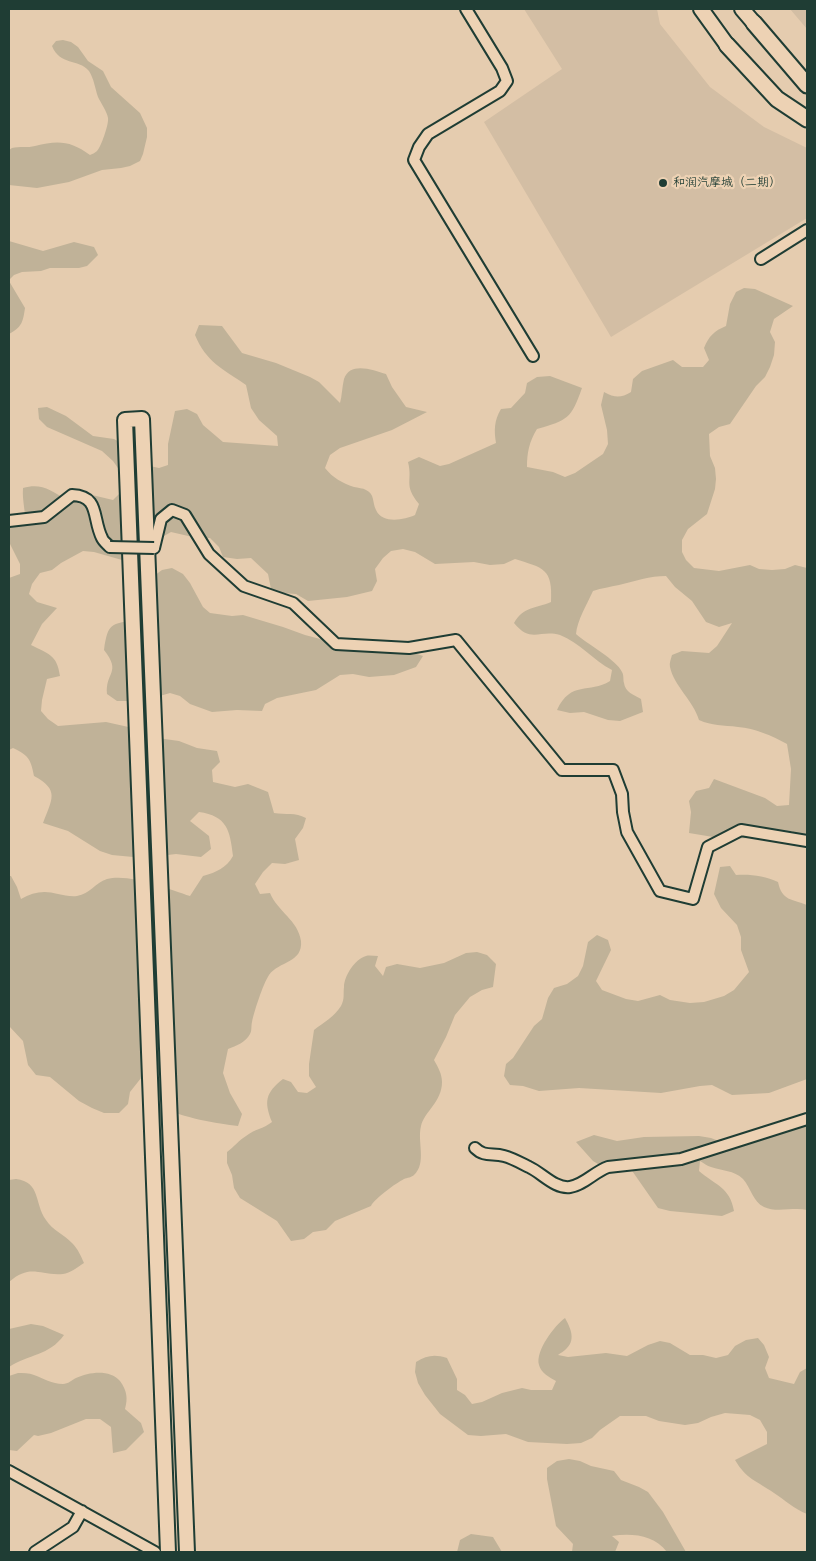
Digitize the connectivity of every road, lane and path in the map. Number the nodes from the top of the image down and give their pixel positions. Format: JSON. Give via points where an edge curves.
{"nodes":[{"id":1,"x":466,"y":9,"type":"edge"},
{"id":2,"x":701,"y":9,"type":"edge"},
{"id":3,"x":742,"y":9,"type":"edge"},
{"id":4,"x":754,"y":23,"type":"joint"},
{"id":5,"x":727,"y":45,"type":"joint"},
{"id":6,"x":807,"y":85,"type":"edge"},
{"id":7,"x":807,"y":119,"type":"edge"},
{"id":8,"x":807,"y":230,"type":"edge"},
{"id":9,"x":760,"y":260,"type":"dead end"},
{"id":10,"x":533,"y":356,"type":"dead end"},
{"id":11,"x":9,"y":522,"type":"edge"},
{"id":12,"x":807,"y":841,"type":"edge"},
{"id":13,"x":807,"y":1119,"type":"edge"},
{"id":14,"x":475,"y":1148,"type":"dead end"},
{"id":15,"x":9,"y":1471,"type":"edge"},
{"id":16,"x":82,"y":1512,"type":"junction"},
{"id":17,"x":35,"y":1552,"type":"edge"},
{"id":18,"x":155,"y":1552,"type":"edge"},
{"id":19,"x":168,"y":1552,"type":"edge"},
{"id":20,"x":187,"y":1552,"type":"edge"}],
"edges":[{"from":1,"to":10,"type":"street","via":[[507,80],[500,91],[428,134],[414,160]]},
{"from":2,"to":5,"type":"main road"},
{"from":3,"to":4,"type":"main road"},
{"from":4,"to":6,"type":"highway"},
{"from":5,"to":7,"type":"highway","via":[[777,99]]},
{"from":8,"to":9,"type":"street"},
{"from":11,"to":12,"type":"street","bridge":true,"via":[[44,517],[72,495],[83,496],[92,502],[102,539],[110,547],[154,548],[161,519],[172,510],[185,515],[209,554],[244,586],[293,603],[336,644],[410,648],[456,640],[562,770],[613,770],[622,794],[627,832],[660,891],[693,899],[708,847],[741,830]]},
{"from":13,"to":14,"type":"street","via":[[681,1159],[608,1167],[570,1187],[561,1187],[537,1170],[504,1156],[483,1154]]},
{"from":15,"to":16,"type":"street"},
{"from":16,"to":17,"type":"street","via":[[72,1527]]},
{"from":16,"to":18,"type":"street"},
{"from":19,"to":20,"type":"main road","via":[[125,420],[142,419]]}]}
